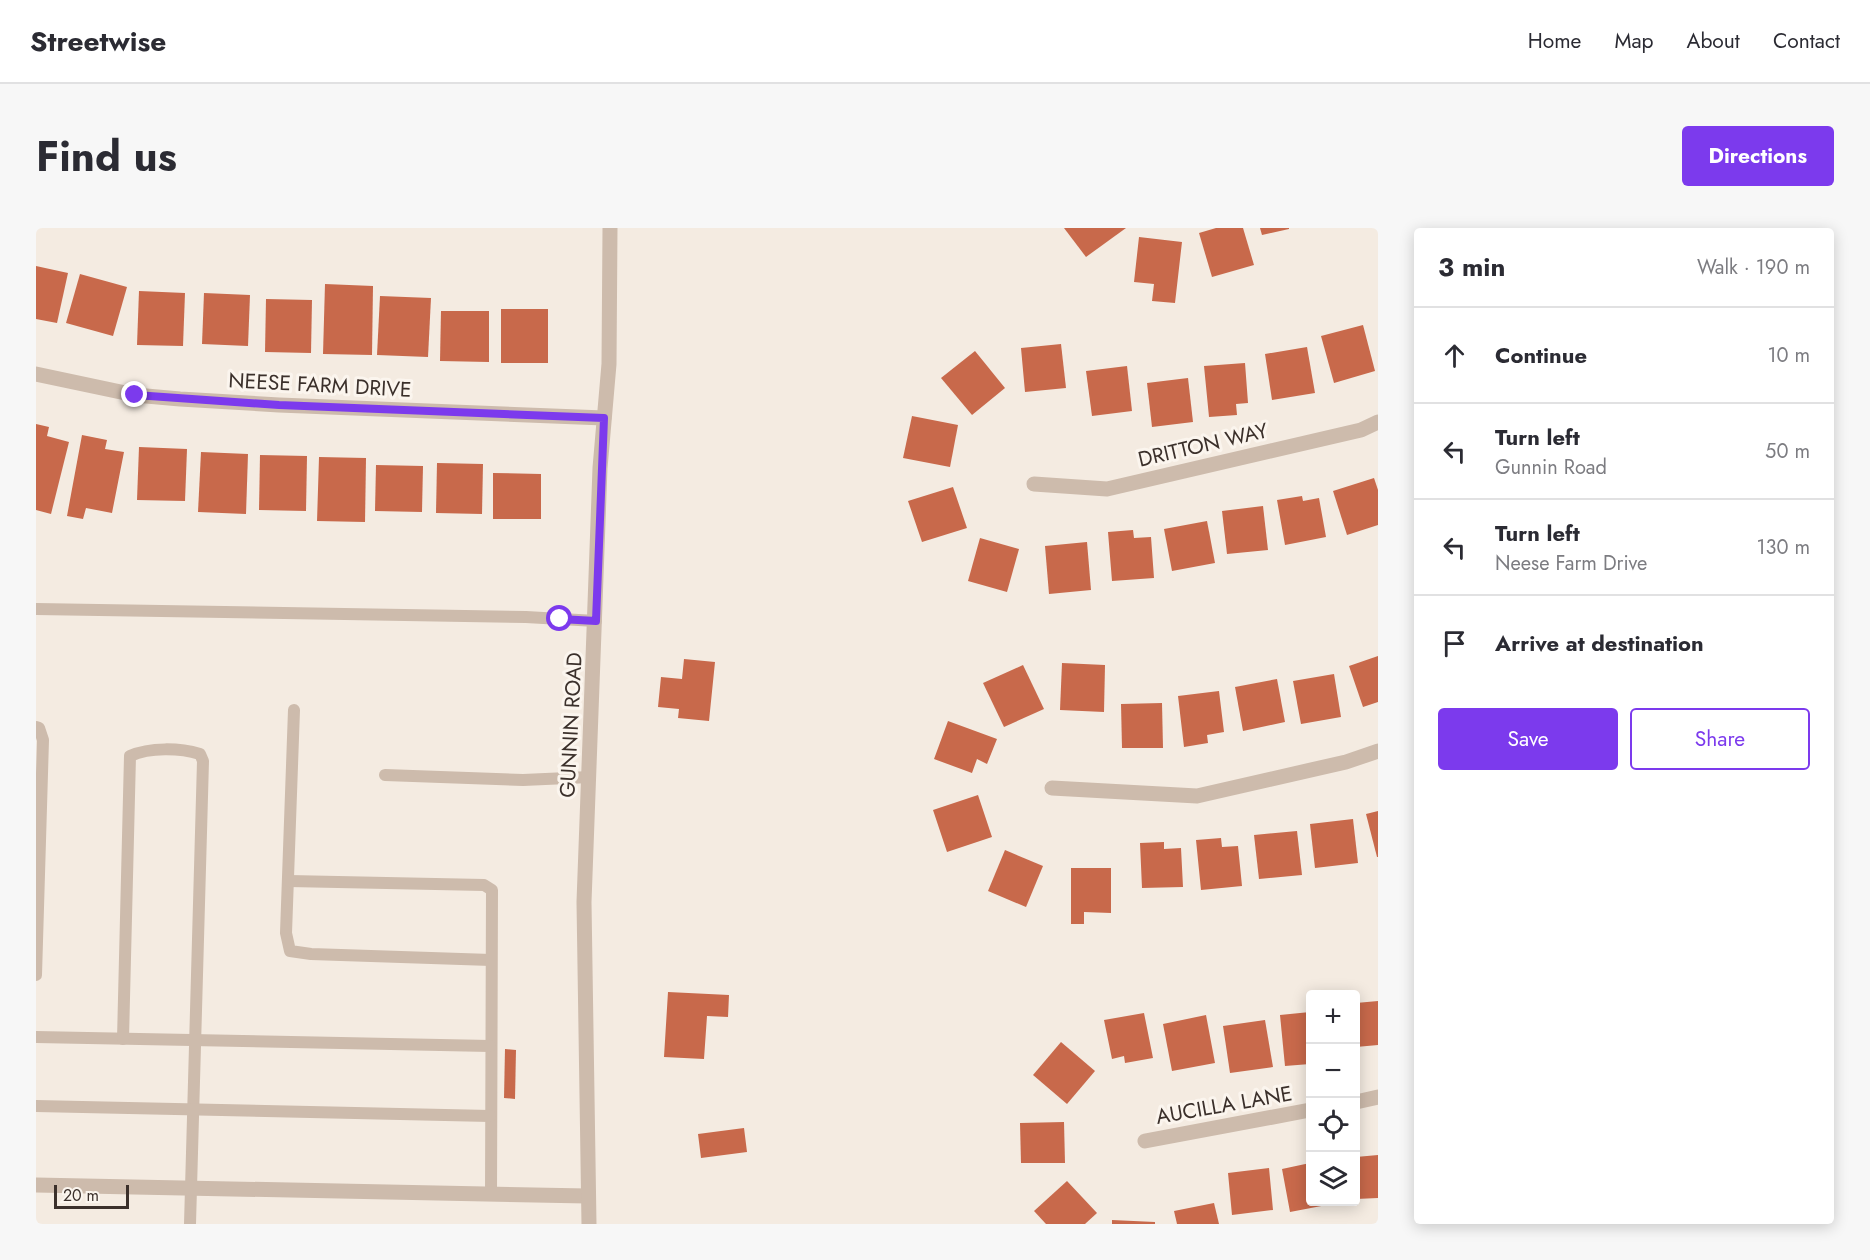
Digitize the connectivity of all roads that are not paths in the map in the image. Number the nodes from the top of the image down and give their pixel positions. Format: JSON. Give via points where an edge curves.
{"nodes":[{"id":1,"x":610,"y":228,"type":"edge"},
{"id":2,"x":36,"y":374,"type":"edge"},
{"id":3,"x":604,"y":418,"type":"junction"},
{"id":4,"x":1378,"y":422,"type":"edge"},
{"id":5,"x":1034,"y":483,"type":"dead end"},
{"id":6,"x":36,"y":609,"type":"edge"},
{"id":7,"x":596,"y":621,"type":"junction"},
{"id":8,"x":294,"y":710,"type":"dead end"},
{"id":9,"x":36,"y":727,"type":"edge"},
{"id":10,"x":1378,"y":751,"type":"edge"},
{"id":11,"x":385,"y":775,"type":"dead end"},
{"id":12,"x":590,"y":777,"type":"junction"},
{"id":13,"x":1052,"y":788,"type":"dead end"},
{"id":14,"x":289,"y":881,"type":"junction"},
{"id":15,"x":491,"y":960,"type":"junction"},
{"id":16,"x":36,"y":975,"type":"edge"},
{"id":17,"x":36,"y":1037,"type":"edge"},
{"id":18,"x":123,"y":1039,"type":"junction"},
{"id":19,"x":196,"y":1040,"type":"junction"},
{"id":20,"x":490,"y":1046,"type":"junction"},
{"id":21,"x":1378,"y":1097,"type":"edge"},
{"id":22,"x":1360,"y":1101,"type":"edge"},
{"id":23,"x":36,"y":1106,"type":"edge"},
{"id":24,"x":193,"y":1109,"type":"junction"},
{"id":25,"x":1306,"y":1111,"type":"edge"},
{"id":26,"x":490,"y":1116,"type":"junction"},
{"id":27,"x":1145,"y":1141,"type":"dead end"},
{"id":28,"x":36,"y":1185,"type":"edge"},
{"id":29,"x":190,"y":1188,"type":"junction"},
{"id":30,"x":490,"y":1196,"type":"junction"},
{"id":31,"x":587,"y":1196,"type":"junction"},
{"id":32,"x":190,"y":1224,"type":"edge"},
{"id":33,"x":589,"y":1224,"type":"edge"}],
"edges":[{"from":1,"to":3,"type":"street","name":"GUNNIN ROAD","via":[[609,364]]},
{"from":2,"to":3,"type":"street","name":"NEESE FARM DRIVE","via":[[135,395],[180,399]]},
{"from":3,"to":7,"type":"street","name":"GUNNIN ROAD"},
{"from":4,"to":5,"type":"street","name":"DRITTON WAY","via":[[1361,430],[1107,489]]},
{"from":6,"to":7,"type":"lane"},
{"from":7,"to":12,"type":"street","name":"GUNNIN ROAD"},
{"from":8,"to":14,"type":"lane"},
{"from":9,"to":16,"type":"lane","via":[[43,740]]},
{"from":10,"to":13,"type":"street","via":[[1197,796]]},
{"from":11,"to":12,"type":"lane","via":[[523,780]]},
{"from":12,"to":31,"type":"street","name":"GUNNIN ROAD","via":[[584,902]]},
{"from":14,"to":15,"type":"lane","via":[[286,933],[290,951]]},
{"from":14,"to":15,"type":"lane","via":[[484,885],[492,890]]},
{"from":15,"to":20,"type":"lane"},
{"from":17,"to":18,"type":"lane"},
{"from":18,"to":19,"type":"lane"},
{"from":18,"to":19,"type":"lane","via":[[130,756],[142,751],[189,751],[200,754],[203,761]]},
{"from":19,"to":20,"type":"lane"},
{"from":19,"to":24,"type":"lane"},
{"from":20,"to":26,"type":"lane"},
{"from":21,"to":22,"type":"street"},
{"from":23,"to":24,"type":"lane"},
{"from":24,"to":26,"type":"lane"},
{"from":24,"to":29,"type":"lane"},
{"from":25,"to":27,"type":"street","name":"AUCILLA LANE"},
{"from":26,"to":30,"type":"lane"},
{"from":28,"to":29,"type":"street"},
{"from":29,"to":30,"type":"street"},
{"from":29,"to":32,"type":"lane"},
{"from":30,"to":31,"type":"street"},
{"from":31,"to":33,"type":"street","name":"GUNNIN ROAD"}]}
